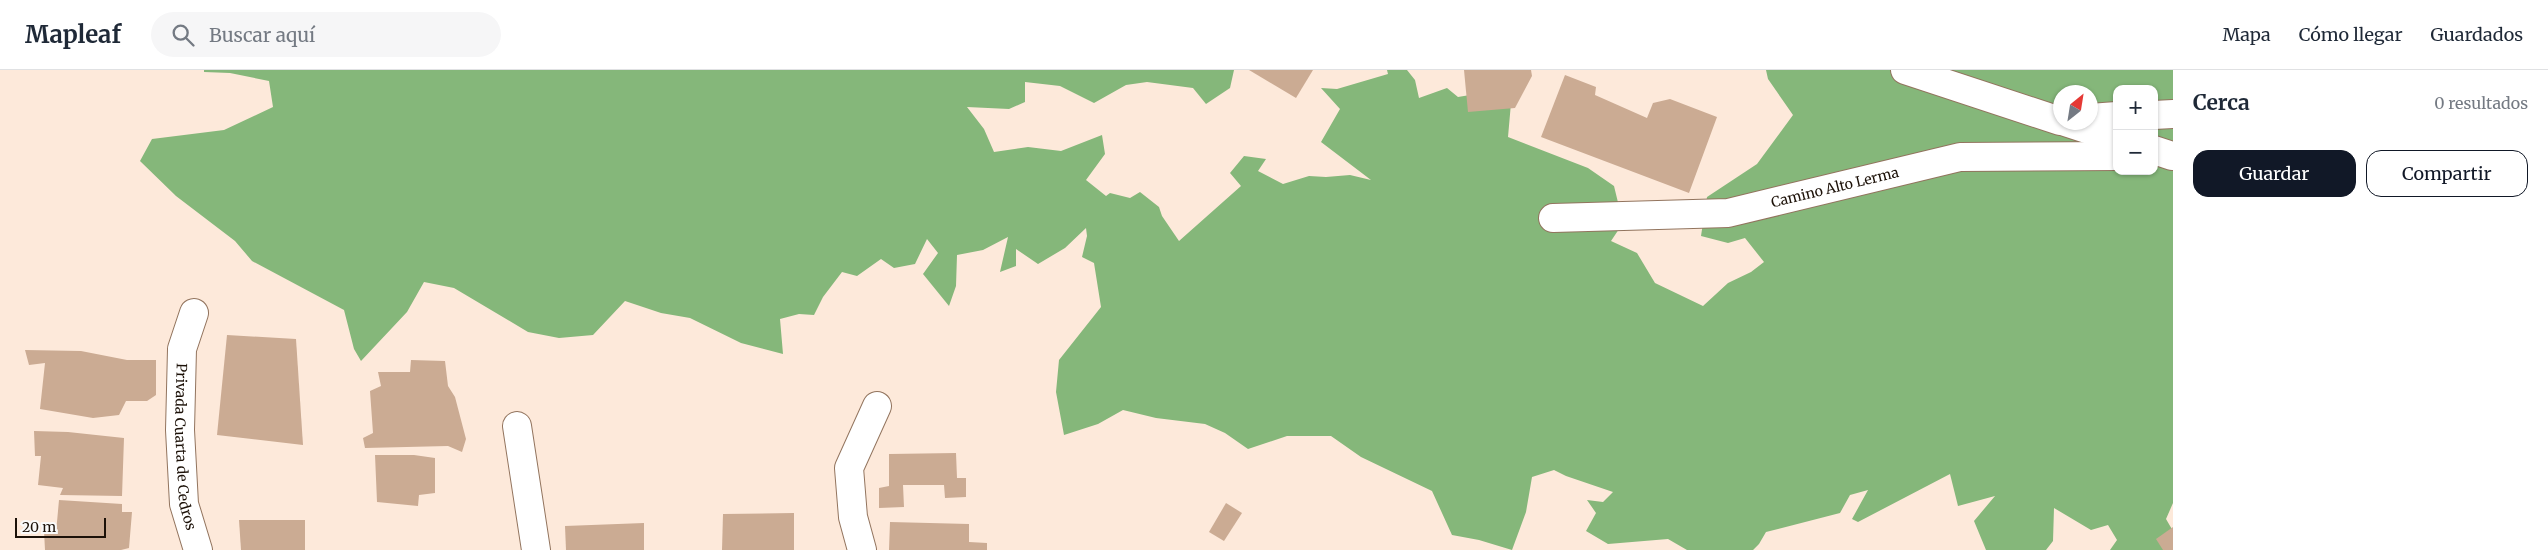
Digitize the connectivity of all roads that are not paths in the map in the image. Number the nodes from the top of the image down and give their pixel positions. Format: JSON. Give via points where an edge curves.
{"nodes":[{"id":1,"x":1905,"y":70,"type":"edge"},
{"id":2,"x":2173,"y":114,"type":"edge"},
{"id":3,"x":2158,"y":115,"type":"edge"},
{"id":4,"x":2113,"y":116,"type":"edge"},
{"id":5,"x":2098,"y":117,"type":"edge"},
{"id":6,"x":2053,"y":119,"type":"edge"},
{"id":7,"x":2088,"y":130,"type":"edge"},
{"id":8,"x":2113,"y":138,"type":"edge"},
{"id":9,"x":2158,"y":151,"type":"edge"},
{"id":10,"x":2113,"y":156,"type":"edge"},
{"id":11,"x":2158,"y":156,"type":"edge"},
{"id":12,"x":2173,"y":156,"type":"edge"},
{"id":13,"x":1553,"y":218,"type":"dead end"},
{"id":14,"x":194,"y":314,"type":"dead end"},
{"id":15,"x":877,"y":406,"type":"dead end"},
{"id":16,"x":517,"y":426,"type":"dead end"},
{"id":17,"x":198,"y":550,"type":"edge"},
{"id":18,"x":536,"y":550,"type":"edge"},
{"id":19,"x":862,"y":550,"type":"edge"}],
"edges":[{"from":1,"to":6,"type":"street"},
{"from":2,"to":3,"type":"street"},
{"from":4,"to":5,"type":"street"},
{"from":7,"to":8,"type":"street"},
{"from":9,"to":12,"type":"street"},
{"from":10,"to":13,"type":"street","name":"Camino Alto Lerma","via":[[1960,157],[1728,213]]},
{"from":11,"to":12,"type":"street"},
{"from":14,"to":17,"type":"street","name":"Privada Cuarta de Cedros","via":[[182,349],[180,430],[184,504]]},
{"from":15,"to":19,"type":"street","via":[[849,468],[854,517]]},
{"from":16,"to":18,"type":"street"}]}
